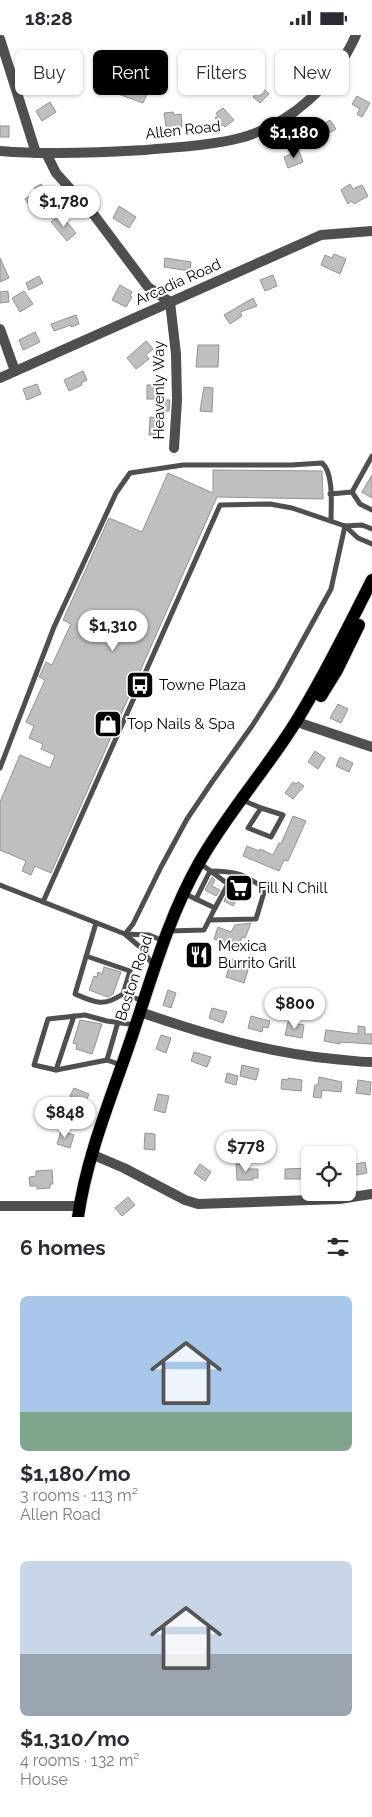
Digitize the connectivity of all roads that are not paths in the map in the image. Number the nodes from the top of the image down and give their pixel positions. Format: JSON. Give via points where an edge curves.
{"nodes":[{"id":1,"x":356,"y":35,"type":"edge"},
{"id":2,"x":0,"y":39,"type":"edge"},
{"id":3,"x":0,"y":151,"type":"edge"},
{"id":4,"x":41,"y":153,"type":"junction"},
{"id":5,"x":372,"y":231,"type":"edge"},
{"id":6,"x":170,"y":302,"type":"junction"},
{"id":7,"x":0,"y":329,"type":"edge"},
{"id":8,"x":15,"y":371,"type":"junction"},
{"id":9,"x":0,"y":378,"type":"edge"},
{"id":10,"x":174,"y":448,"type":"dead end"},
{"id":11,"x":372,"y":456,"type":"edge"},
{"id":12,"x":352,"y":492,"type":"junction"},
{"id":13,"x":330,"y":494,"type":"junction"},
{"id":14,"x":372,"y":510,"type":"edge"},
{"id":15,"x":331,"y":520,"type":"junction"},
{"id":16,"x":344,"y":526,"type":"junction"},
{"id":17,"x":372,"y":529,"type":"edge"},
{"id":18,"x":372,"y":544,"type":"edge"},
{"id":19,"x":372,"y":580,"type":"edge"},
{"id":20,"x":372,"y":599,"type":"edge"},
{"id":21,"x":303,"y":724,"type":"junction"},
{"id":22,"x":372,"y":747,"type":"edge"},
{"id":23,"x":0,"y":768,"type":"edge"},
{"id":24,"x":264,"y":769,"type":"junction"},
{"id":25,"x":241,"y":800,"type":"junction"},
{"id":26,"x":261,"y":808,"type":"junction"},
{"id":27,"x":199,"y":863,"type":"junction"},
{"id":28,"x":210,"y":871,"type":"junction"},
{"id":29,"x":0,"y":885,"type":"edge"},
{"id":30,"x":183,"y":893,"type":"junction"},
{"id":31,"x":196,"y":899,"type":"junction"},
{"id":32,"x":43,"y":902,"type":"junction"},
{"id":33,"x":215,"y":909,"type":"junction"},
{"id":34,"x":209,"y":920,"type":"junction"},
{"id":35,"x":96,"y":923,"type":"junction"},
{"id":36,"x":125,"y":934,"type":"junction"},
{"id":37,"x":165,"y":936,"type":"junction"},
{"id":38,"x":86,"y":956,"type":"junction"},
{"id":39,"x":155,"y":967,"type":"junction"},
{"id":40,"x":123,"y":994,"type":"junction"},
{"id":41,"x":142,"y":1006,"type":"junction"},
{"id":42,"x":74,"y":1016,"type":"junction"},
{"id":43,"x":118,"y":1022,"type":"junction"},
{"id":44,"x":136,"y":1025,"type":"junction"},
{"id":45,"x":107,"y":1060,"type":"junction"},
{"id":46,"x":372,"y":1062,"type":"edge"},
{"id":47,"x":122,"y":1065,"type":"junction"},
{"id":48,"x":56,"y":1070,"type":"junction"},
{"id":49,"x":91,"y":1154,"type":"junction"},
{"id":50,"x":372,"y":1194,"type":"edge"},
{"id":51,"x":0,"y":1206,"type":"edge"},
{"id":52,"x":78,"y":1212,"type":"edge"}],
"edges":[{"from":1,"to":4,"type":"street","name":"Allen Road","via":[[339,66],[308,101],[286,117],[242,137],[166,148]]},
{"from":2,"to":4,"type":"street"},
{"from":3,"to":4,"type":"street","name":"Allen Road"},
{"from":4,"to":6,"type":"street","via":[[94,215],[148,287]]},
{"from":5,"to":6,"type":"street","name":"Arcadia Road","via":[[321,235]]},
{"from":6,"to":8,"type":"street","name":"Arcadia Road"},
{"from":6,"to":10,"type":"street","name":"Heavenly Way","via":[[176,354]]},
{"from":7,"to":8,"type":"street"},
{"from":8,"to":9,"type":"street","name":"Arcadia Road"},
{"from":11,"to":12,"type":"lane"},
{"from":12,"to":13,"type":"lane"},
{"from":12,"to":14,"type":"lane","via":[[360,504]]},
{"from":13,"to":15,"type":"lane"},
{"from":13,"to":23,"type":"lane","via":[[330,476],[322,463],[183,465],[130,473],[116,493],[54,627]]},
{"from":15,"to":16,"type":"lane"},
{"from":15,"to":32,"type":"lane","via":[[270,504],[220,505]]},
{"from":16,"to":17,"type":"lane","via":[[362,525]]},
{"from":16,"to":18,"type":"lane","via":[[358,538]]},
{"from":16,"to":36,"type":"lane","via":[[331,589],[277,687],[187,819],[134,924]]},
{"from":19,"to":24,"type":"main road","name":"Boston Road","via":[[316,689]]},
{"from":20,"to":21,"type":"main road","name":"Boston Road","via":[[337,669]]},
{"from":21,"to":22,"type":"street"},
{"from":21,"to":24,"type":"main road","name":"Boston Road"},
{"from":24,"to":25,"type":"main road","name":"Boston Road"},
{"from":25,"to":26,"type":"lane"},
{"from":25,"to":27,"type":"main road","name":"Boston Road"},
{"from":26,"to":26,"type":"lane","via":[[248,828],[271,837],[283,815]]},
{"from":27,"to":28,"type":"lane"},
{"from":27,"to":30,"type":"main road","name":"Boston Road"},
{"from":28,"to":31,"type":"lane"},
{"from":28,"to":33,"type":"lane","via":[[228,883]]},
{"from":28,"to":34,"type":"lane","via":[[233,871],[265,889],[256,919]]},
{"from":29,"to":32,"type":"lane"},
{"from":30,"to":31,"type":"lane"},
{"from":30,"to":37,"type":"main road","name":"Boston Road"},
{"from":31,"to":33,"type":"lane"},
{"from":32,"to":35,"type":"lane"},
{"from":33,"to":34,"type":"lane"},
{"from":34,"to":37,"type":"lane","via":[[204,930]]},
{"from":35,"to":36,"type":"lane"},
{"from":35,"to":38,"type":"lane"},
{"from":36,"to":37,"type":"lane"},
{"from":36,"to":39,"type":"lane"},
{"from":37,"to":39,"type":"main road","name":"Boston Road"},
{"from":38,"to":40,"type":"lane","via":[[130,971]]},
{"from":38,"to":40,"type":"lane","via":[[74,994],[94,1002],[111,1002]]},
{"from":39,"to":41,"type":"main road","name":"Boston Road"},
{"from":40,"to":41,"type":"lane"},
{"from":41,"to":44,"type":"main road","name":"Boston Road"},
{"from":41,"to":46,"type":"street","via":[[215,1036],[276,1052]]},
{"from":42,"to":43,"type":"lane"},
{"from":42,"to":48,"type":"lane"},
{"from":42,"to":48,"type":"lane","via":[[48,1019],[34,1065]]},
{"from":43,"to":44,"type":"lane"},
{"from":43,"to":45,"type":"lane"},
{"from":44,"to":47,"type":"main road","name":"Boston Road"},
{"from":45,"to":47,"type":"lane"},
{"from":45,"to":48,"type":"lane"},
{"from":47,"to":49,"type":"main road","name":"Boston Road"},
{"from":49,"to":50,"type":"street","via":[[198,1204],[339,1199]]},
{"from":49,"to":52,"type":"main road","name":"Boston Road"},
{"from":51,"to":52,"type":"street"}]}
